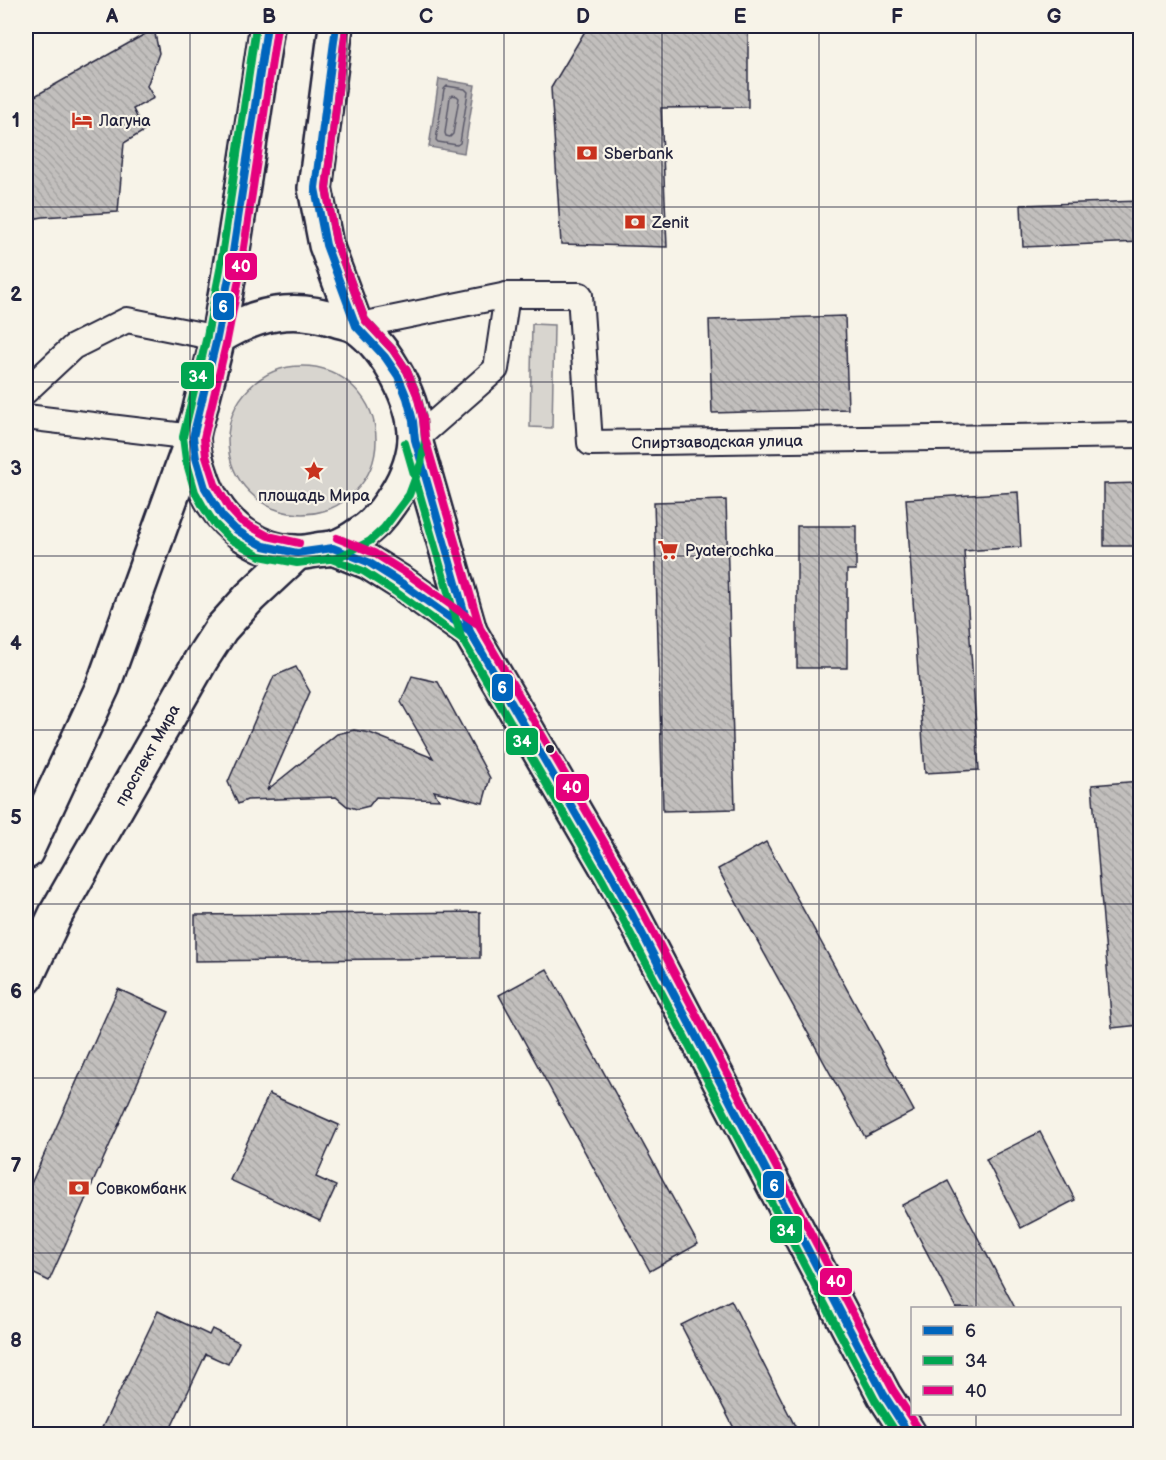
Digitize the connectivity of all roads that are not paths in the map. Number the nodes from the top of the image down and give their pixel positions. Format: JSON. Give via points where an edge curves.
{"nodes":[{"id":1,"x":267,"y":26,"type":"edge"},
{"id":2,"x":336,"y":26,"type":"edge"},
{"id":3,"x":507,"y":295,"type":"junction"},
{"id":4,"x":356,"y":326,"type":"junction"},
{"id":5,"x":218,"y":338,"type":"junction"},
{"id":6,"x":26,"y":391,"type":"edge"},
{"id":7,"x":26,"y":417,"type":"edge"},
{"id":8,"x":1140,"y":435,"type":"edge"},
{"id":9,"x":193,"y":437,"type":"junction"},
{"id":10,"x":415,"y":440,"type":"junction"},
{"id":11,"x":333,"y":548,"type":"junction"},
{"id":12,"x":297,"y":553,"type":"junction"},
{"id":13,"x":470,"y":632,"type":"junction"},
{"id":14,"x":26,"y":852,"type":"edge"},
{"id":15,"x":26,"y":978,"type":"edge"},
{"id":16,"x":909,"y":1434,"type":"edge"}],
"edges":[{"from":1,"to":5,"type":"main road"},
{"from":2,"to":4,"type":"main road","via":[[315,188],[326,246]]},
{"from":3,"to":4,"type":"street"},
{"from":3,"to":8,"type":"street","name":"Спиртзаводская улица","via":[[580,295],[590,443]]},
{"from":3,"to":10,"type":"street","via":[[496,369]]},
{"from":4,"to":5,"type":"main road","via":[[327,316],[280,312],[236,326]]},
{"from":4,"to":10,"type":"main road","via":[[398,376],[413,420]]},
{"from":5,"to":6,"type":"street","via":[[127,320],[73,346]]},
{"from":5,"to":9,"type":"main road"},
{"from":7,"to":9,"type":"street"},
{"from":9,"to":12,"type":"main road","via":[[205,488],[222,516],[235,529],[264,546]]},
{"from":9,"to":14,"type":"main road","via":[[103,686]]},
{"from":10,"to":11,"type":"main road","via":[[405,478],[388,506],[364,532]]},
{"from":10,"to":13,"type":"main road"},
{"from":11,"to":12,"type":"main road"},
{"from":11,"to":13,"type":"main road","via":[[368,562]]},
{"from":12,"to":15,"type":"main road","name":"проспект Мира","via":[[221,629],[201,660],[56,914]]},
{"from":13,"to":16,"type":"main road","via":[[612,876],[884,1395]]}]}
